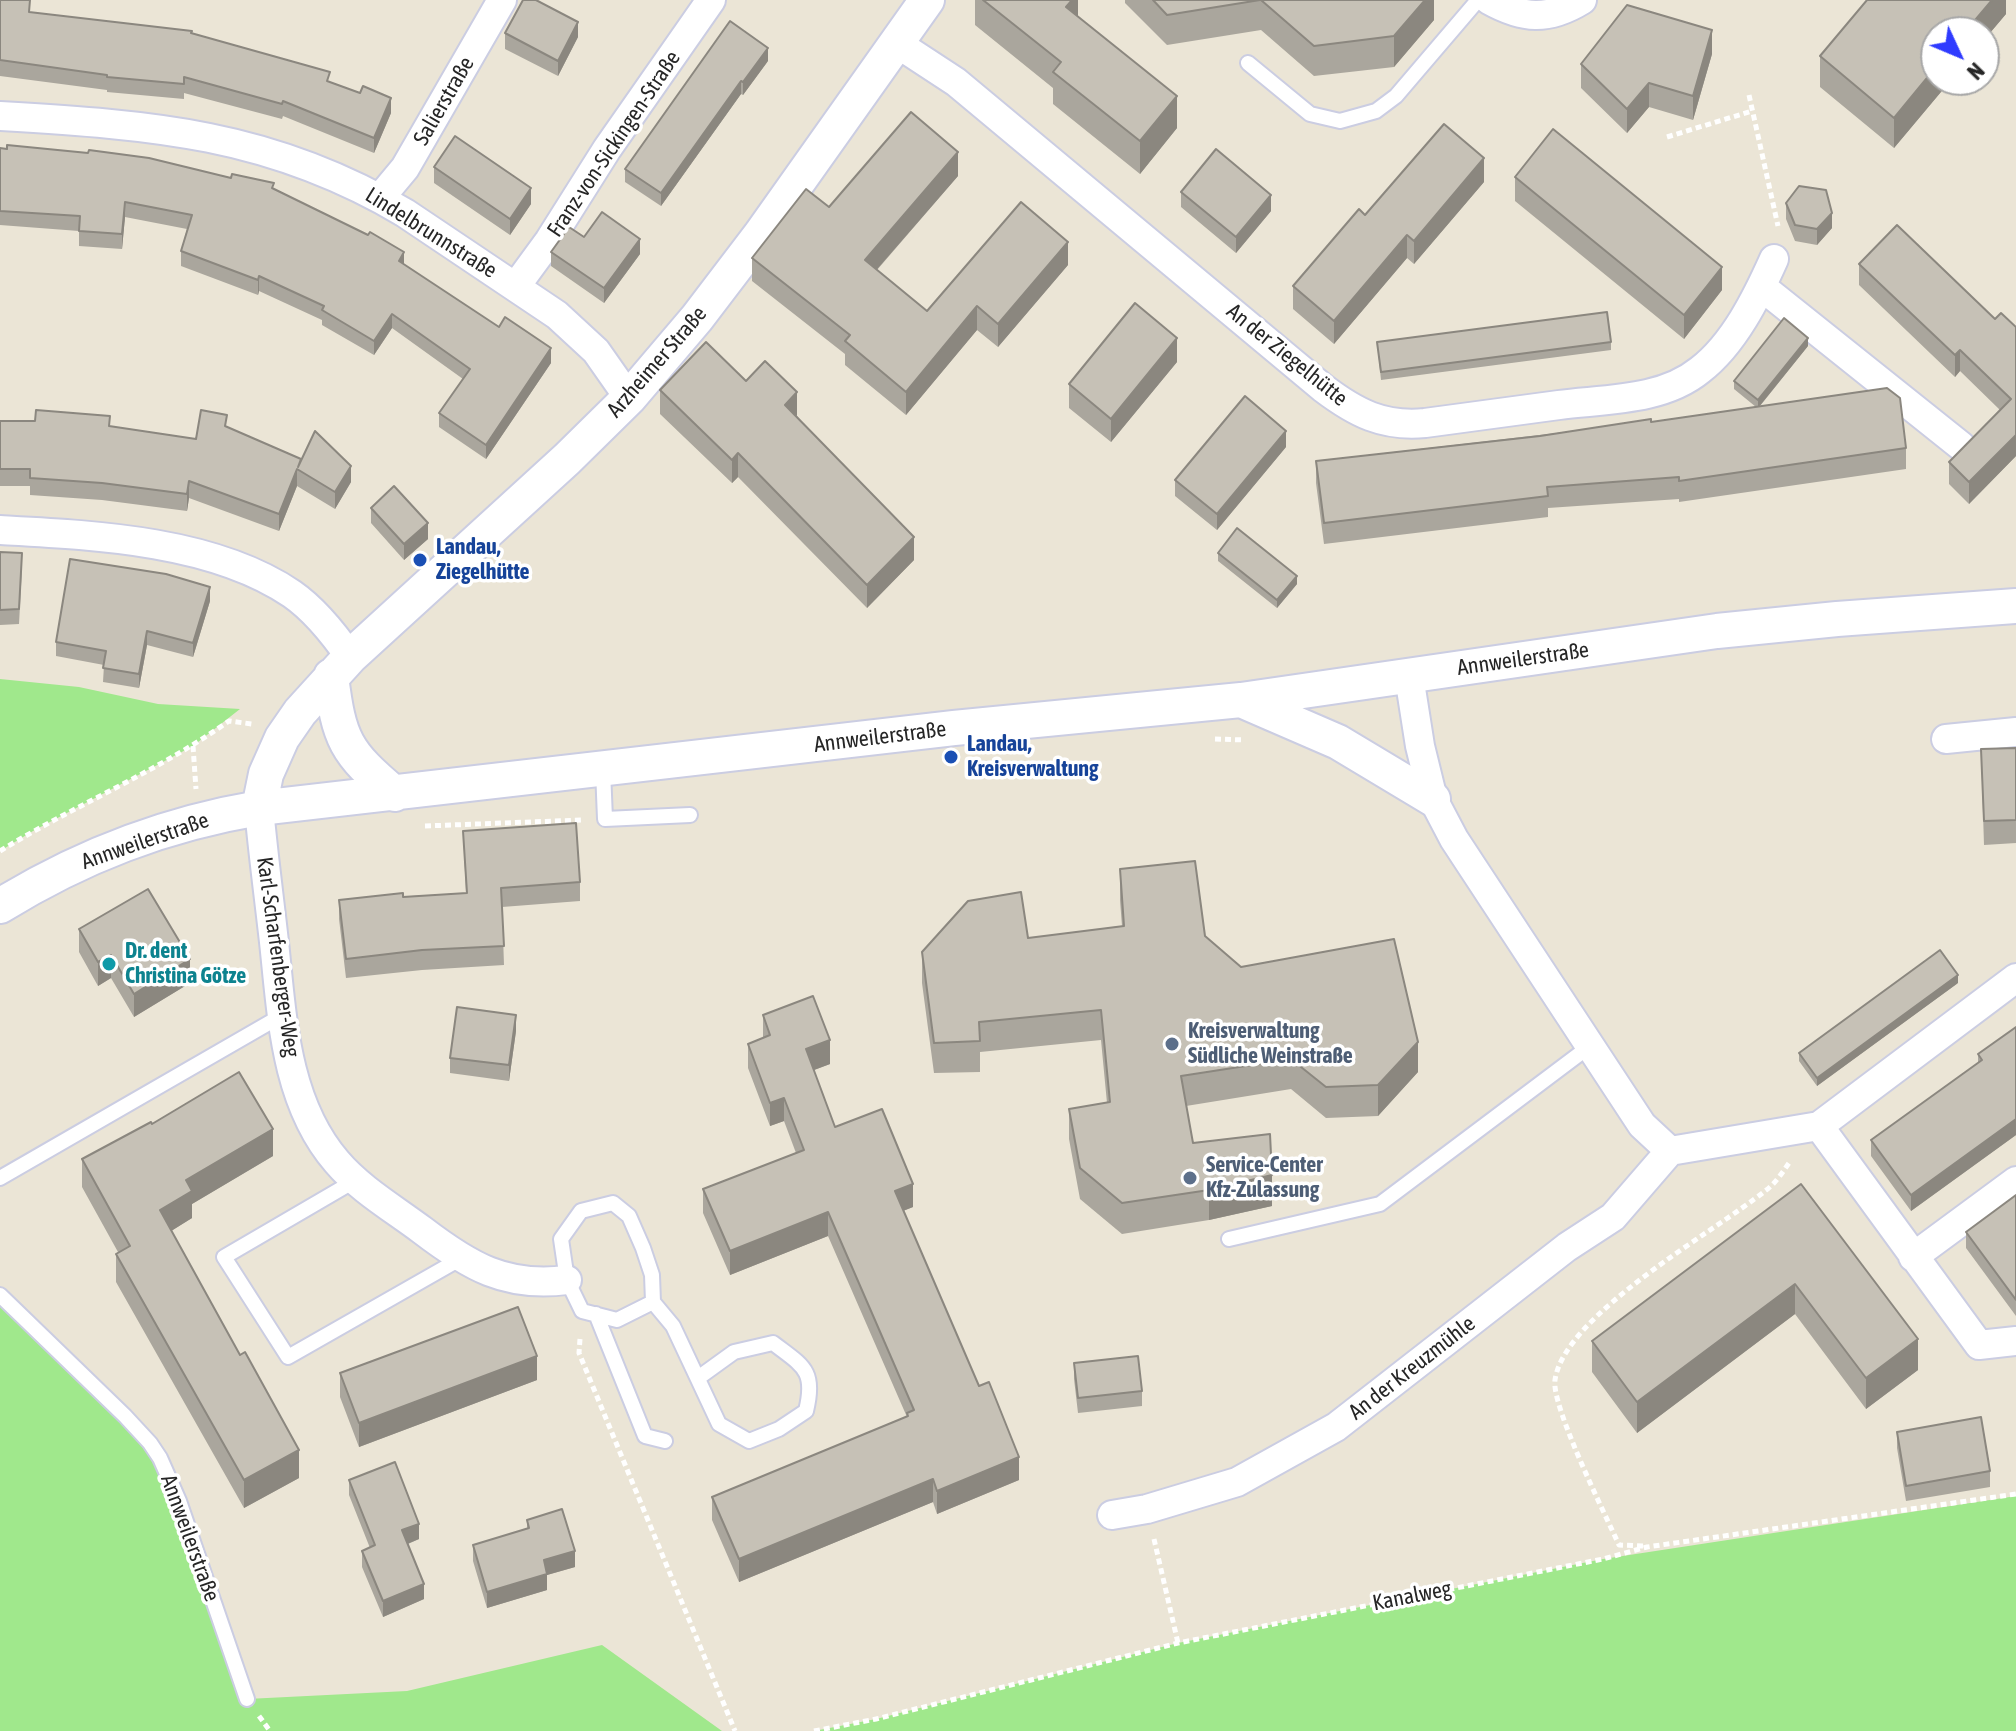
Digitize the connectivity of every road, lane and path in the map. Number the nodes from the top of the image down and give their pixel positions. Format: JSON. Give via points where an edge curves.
{"nodes":[{"id":1,"x":502,"y":0,"type":"edge"},
{"id":2,"x":711,"y":0,"type":"edge"},
{"id":3,"x":927,"y":0,"type":"edge"},
{"id":4,"x":1478,"y":0,"type":"edge"},
{"id":5,"x":1489,"y":0,"type":"edge"},
{"id":6,"x":1582,"y":0,"type":"edge"},
{"id":7,"x":898,"y":44,"type":"junction"},
{"id":8,"x":1248,"y":63,"type":"dead end"},
{"id":9,"x":1749,"y":95,"type":"dead end"},
{"id":10,"x":1752,"y":111,"type":"junction"},
{"id":11,"x":0,"y":116,"type":"edge"},
{"id":12,"x":1667,"y":137,"type":"dead end"},
{"id":13,"x":380,"y":198,"type":"junction"},
{"id":14,"x":1778,"y":226,"type":"dead end"},
{"id":15,"x":1774,"y":259,"type":"dead end"},
{"id":16,"x":516,"y":286,"type":"junction"},
{"id":17,"x":1762,"y":287,"type":"junction"},
{"id":18,"x":629,"y":398,"type":"junction"},
{"id":19,"x":1961,"y":446,"type":"edge"},
{"id":20,"x":0,"y":530,"type":"edge"},
{"id":21,"x":2016,"y":606,"type":"edge"},
{"id":22,"x":340,"y":666,"type":"junction"},
{"id":23,"x":1409,"y":676,"type":"junction"},
{"id":24,"x":1241,"y":700,"type":"junction"},
{"id":25,"x":2016,"y":732,"type":"edge"},
{"id":26,"x":282,"y":738,"type":"junction"},
{"id":27,"x":1209,"y":739,"type":"dead end"},
{"id":28,"x":1946,"y":739,"type":"dead end"},
{"id":29,"x":1252,"y":740,"type":"dead end"},
{"id":30,"x":603,"y":770,"type":"junction"},
{"id":31,"x":395,"y":794,"type":"junction"},
{"id":32,"x":1433,"y":799,"type":"junction"},
{"id":33,"x":259,"y":808,"type":"junction"},
{"id":34,"x":690,"y":815,"type":"dead end"},
{"id":35,"x":0,"y":851,"type":"edge"},
{"id":36,"x":0,"y":906,"type":"edge"},
{"id":37,"x":2016,"y":978,"type":"edge"},
{"id":38,"x":281,"y":1016,"type":"junction"},
{"id":39,"x":1590,"y":1046,"type":"junction"},
{"id":40,"x":1819,"y":1126,"type":"junction"},
{"id":41,"x":1670,"y":1151,"type":"junction"},
{"id":42,"x":0,"y":1178,"type":"edge"},
{"id":43,"x":356,"y":1180,"type":"junction"},
{"id":44,"x":2016,"y":1181,"type":"edge"},
{"id":45,"x":1229,"y":1239,"type":"dead end"},
{"id":46,"x":1913,"y":1257,"type":"junction"},
{"id":47,"x":460,"y":1259,"type":"junction"},
{"id":48,"x":567,"y":1280,"type":"junction"},
{"id":49,"x":0,"y":1295,"type":"edge"},
{"id":50,"x":653,"y":1302,"type":"junction"},
{"id":51,"x":589,"y":1312,"type":"junction"},
{"id":52,"x":2016,"y":1341,"type":"edge"},
{"id":53,"x":698,"y":1378,"type":"junction"},
{"id":54,"x":665,"y":1441,"type":"dead end"},
{"id":55,"x":2016,"y":1494,"type":"edge"},
{"id":56,"x":1147,"y":1509,"type":"junction"},
{"id":57,"x":1112,"y":1515,"type":"dead end"},
{"id":58,"x":1647,"y":1547,"type":"junction"},
{"id":59,"x":1178,"y":1643,"type":"junction"},
{"id":60,"x":247,"y":1699,"type":"dead end"},
{"id":61,"x":735,"y":1731,"type":"edge"},
{"id":62,"x":814,"y":1731,"type":"edge"}],
"edges":[{"from":1,"to":13,"type":"street","name":"Salierstraße","via":[[405,168]]},
{"from":2,"to":16,"type":"street","name":"Franz-von-Sickingen-Straße"},
{"from":3,"to":7,"type":"street","name":"Arzheimer Straße"},
{"from":4,"to":8,"type":"lane","via":[[1396,96],[1376,111],[1340,121],[1310,114]]},
{"from":5,"to":6,"type":"street","via":[[1520,15],[1561,11]]},
{"from":7,"to":17,"type":"street","name":"An der Ziegelhütte","via":[[956,82],[1323,388],[1369,416],[1394,424],[1660,392],[1700,371],[1720,352]]},
{"from":7,"to":18,"type":"street","name":"Arzheimer Straße","via":[[761,234]]},
{"from":9,"to":10,"type":"path"},
{"from":10,"to":12,"type":"path"},
{"from":10,"to":14,"type":"path"},
{"from":11,"to":13,"type":"street","name":"Lindelbrunnstraße","via":[[120,123],[226,140],[295,160]]},
{"from":13,"to":16,"type":"street","name":"Lindelbrunnstraße"},
{"from":15,"to":17,"type":"street","name":"An der Ziegelhütte"},
{"from":16,"to":18,"type":"street","name":"Lindelbrunnstraße","via":[[578,332]]},
{"from":17,"to":19,"type":"street"},
{"from":18,"to":22,"type":"street","name":"Arzheimer Straße"},
{"from":20,"to":22,"type":"street","via":[[103,535],[202,555],[248,571],[291,593],[337,638]]},
{"from":21,"to":23,"type":"street","name":"Annweilerstraße","via":[[1717,631]]},
{"from":22,"to":26,"type":"street","name":"Arzheimer Straße"},
{"from":22,"to":31,"type":"street","via":[[337,719],[345,741]]},
{"from":23,"to":24,"type":"street","name":"Annweilerstraße"},
{"from":23,"to":32,"type":"street"},
{"from":24,"to":30,"type":"street","name":"Annweilerstraße"},
{"from":24,"to":32,"type":"street","via":[[1338,742]]},
{"from":25,"to":28,"type":"street"},
{"from":26,"to":33,"type":"street","name":"Arzheimer Straße"},
{"from":26,"to":35,"type":"path","via":[[252,724],[229,721]]},
{"from":27,"to":29,"type":"path"},
{"from":30,"to":31,"type":"street","name":"Annweilerstraße"},
{"from":30,"to":34,"type":"lane","via":[[605,819]]},
{"from":31,"to":33,"type":"street","name":"Annweilerstraße"},
{"from":32,"to":39,"type":"street"},
{"from":33,"to":36,"type":"street","name":"Annweilerstraße","via":[[198,819],[90,857]]},
{"from":33,"to":38,"type":"street","name":"Karl-Scharfenberger-Weg"},
{"from":37,"to":40,"type":"street"},
{"from":38,"to":42,"type":"lane"},
{"from":38,"to":43,"type":"street","name":"Karl-Scharfenberger-Weg","via":[[303,1106],[318,1136]]},
{"from":39,"to":41,"type":"street","via":[[1642,1125]]},
{"from":39,"to":45,"type":"lane","via":[[1380,1204]]},
{"from":40,"to":41,"type":"street"},
{"from":40,"to":46,"type":"street"},
{"from":40,"to":58,"type":"path","via":[[1768,1189],[1670,1258],[1602,1312],[1566,1349],[1554,1382],[1583,1465],[1619,1545]]},
{"from":41,"to":56,"type":"street","name":"An der Kreuzmühle","via":[[1613,1217],[1336,1427],[1237,1482]]},
{"from":43,"to":47,"type":"street","name":"Karl-Scharfenberger-Weg"},
{"from":43,"to":47,"type":"lane","via":[[224,1257],[288,1357]]},
{"from":44,"to":46,"type":"street"},
{"from":46,"to":52,"type":"street","via":[[1979,1345]]},
{"from":47,"to":48,"type":"street","name":"Karl-Scharfenberger-Weg","via":[[526,1283]]},
{"from":48,"to":50,"type":"lane","via":[[561,1239],[581,1211],[613,1203],[629,1216],[643,1248]]},
{"from":48,"to":51,"type":"lane"},
{"from":49,"to":60,"type":"lane","name":"Annweilerstraße","via":[[125,1416],[160,1458]]},
{"from":50,"to":51,"type":"lane","via":[[617,1320]]},
{"from":50,"to":53,"type":"lane","via":[[673,1326]]},
{"from":51,"to":54,"type":"lane","via":[[645,1436]]},
{"from":51,"to":61,"type":"path","via":[[579,1353]]},
{"from":53,"to":53,"type":"lane","via":[[719,1424],[749,1441],[806,1411],[812,1388],[806,1368],[773,1343],[734,1352]]},
{"from":55,"to":58,"type":"path","name":"Kanalweg"},
{"from":56,"to":57,"type":"street","name":"An der Kreuzmühle"},
{"from":56,"to":59,"type":"path"},
{"from":58,"to":59,"type":"path","name":"Kanalweg"},
{"from":59,"to":62,"type":"path","name":"Kanalweg"}]}
